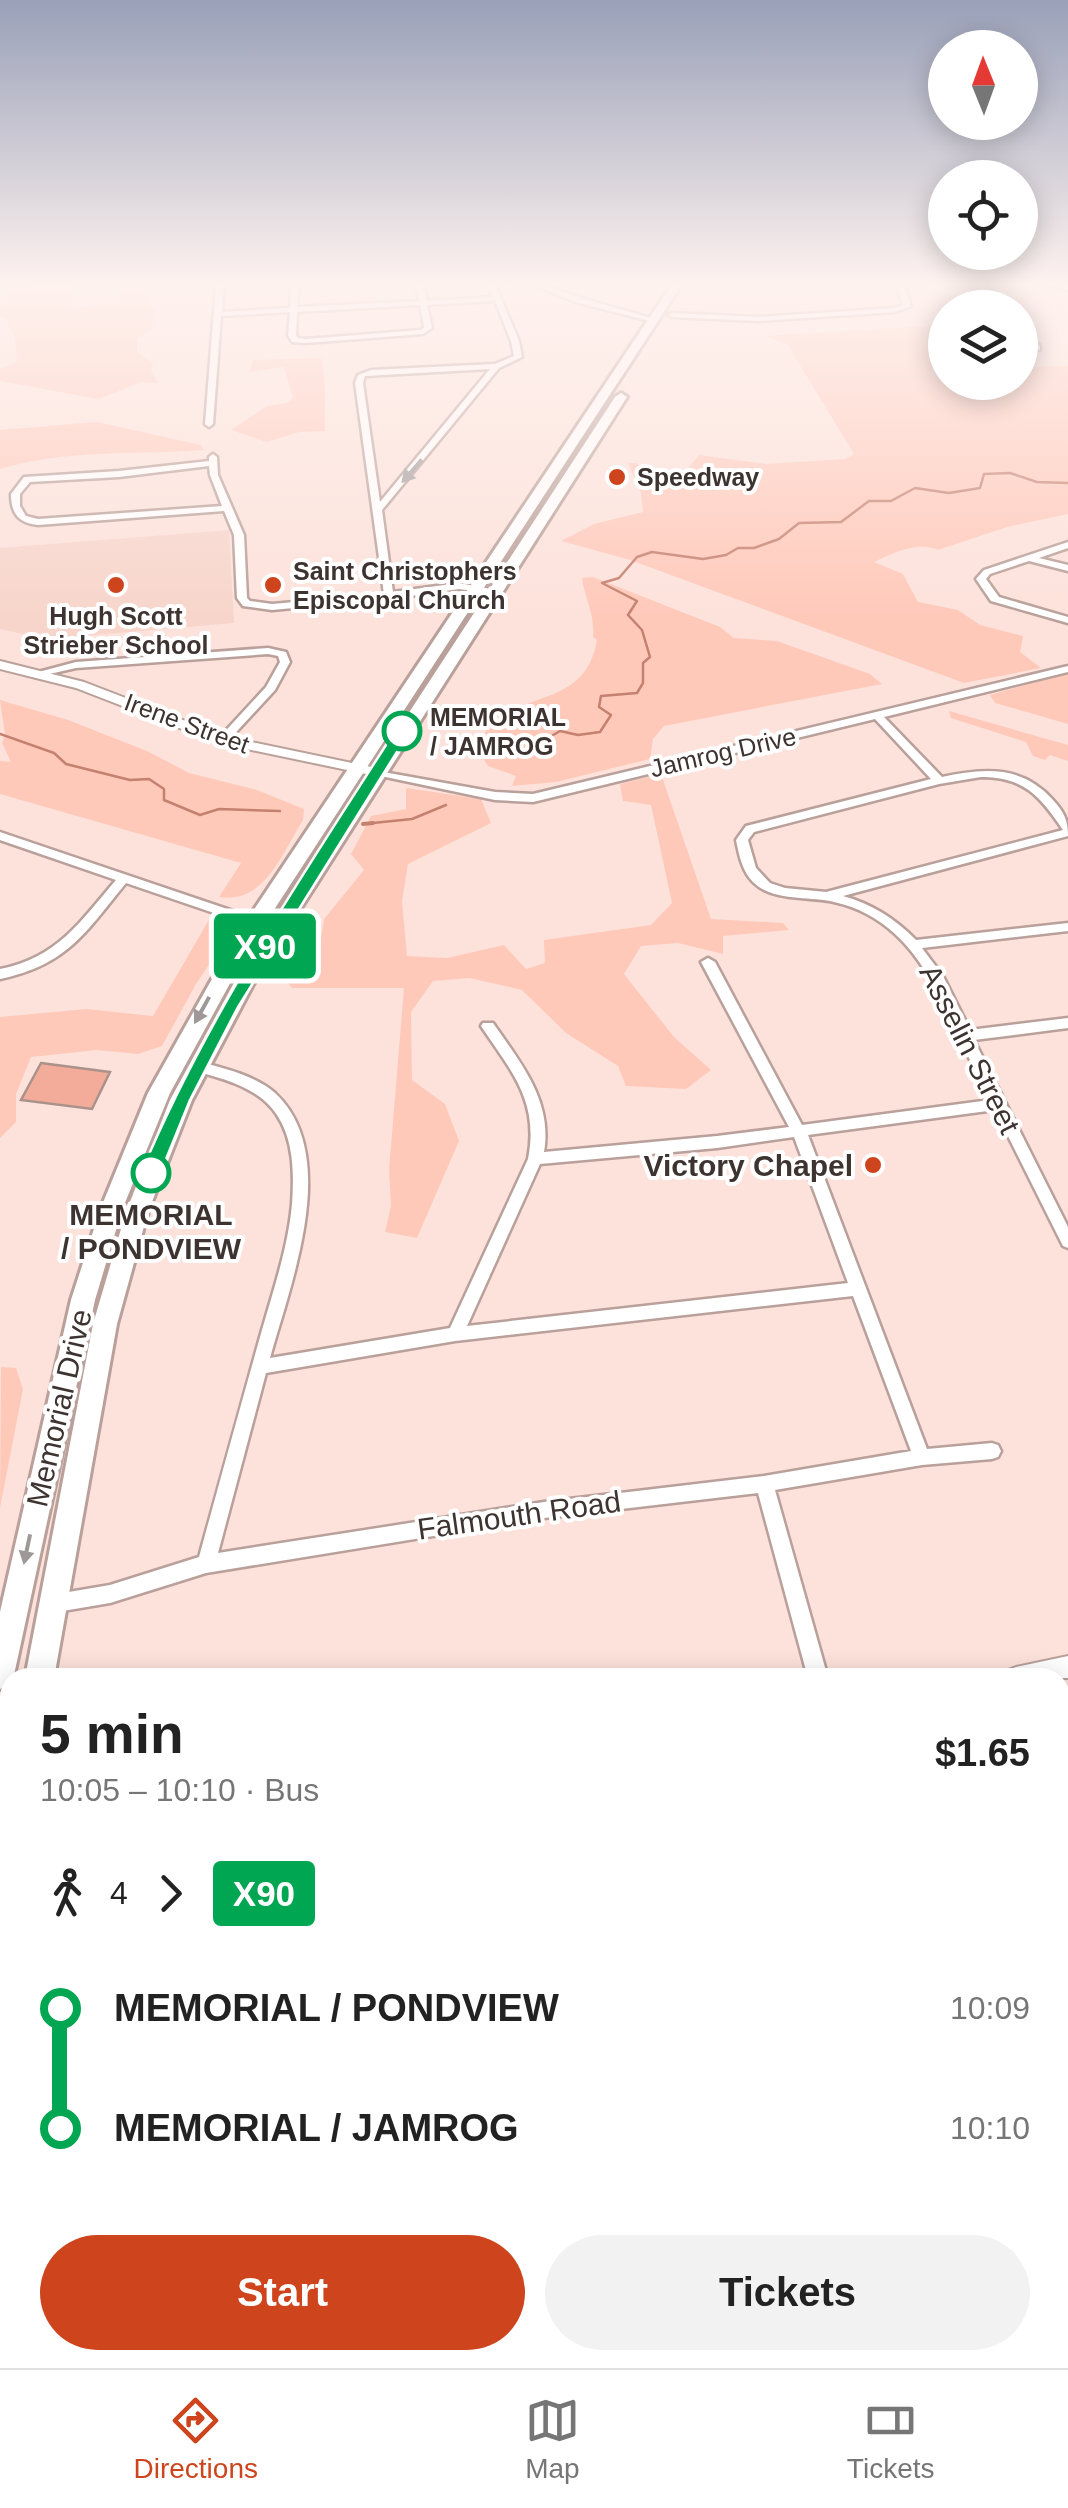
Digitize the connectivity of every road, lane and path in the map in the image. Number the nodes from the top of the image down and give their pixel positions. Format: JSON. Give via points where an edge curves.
{"nodes":[{"id":1,"x":211,"y":395,"type":"edge"},
{"id":2,"x":361,"y":395,"type":"edge"},
{"id":3,"x":473,"y":395,"type":"edge"},
{"id":4,"x":613,"y":395,"type":"edge"},
{"id":5,"x":209,"y":424,"type":"dead end"},
{"id":6,"x":226,"y":508,"type":"junction"},
{"id":7,"x":380,"y":508,"type":"junction"},
{"id":8,"x":1068,"y":545,"type":"edge"},
{"id":9,"x":1029,"y":558,"type":"junction"},
{"id":10,"x":1068,"y":568,"type":"edge"},
{"id":11,"x":485,"y":590,"type":"junction"},
{"id":12,"x":389,"y":596,"type":"junction"},
{"id":13,"x":1068,"y":620,"type":"edge"},
{"id":14,"x":0,"y":665,"type":"edge"},
{"id":15,"x":1068,"y":668,"type":"edge"},
{"id":16,"x":36,"y":674,"type":"junction"},
{"id":17,"x":876,"y":715,"type":"junction"},
{"id":18,"x":223,"y":740,"type":"junction"},
{"id":19,"x":367,"y":770,"type":"junction"},
{"id":20,"x":938,"y":781,"type":"junction"},
{"id":21,"x":1068,"y":831,"type":"edge"},
{"id":22,"x":0,"y":836,"type":"edge"},
{"id":23,"x":122,"y":879,"type":"junction"},
{"id":24,"x":827,"y":896,"type":"junction"},
{"id":25,"x":256,"y":923,"type":"junction"},
{"id":26,"x":1068,"y":928,"type":"edge"},
{"id":27,"x":915,"y":944,"type":"junction"},
{"id":28,"x":708,"y":962,"type":"dead end"},
{"id":29,"x":0,"y":974,"type":"edge"},
{"id":30,"x":1068,"y":1023,"type":"edge"},
{"id":31,"x":488,"y":1026,"type":"dead end"},
{"id":32,"x":965,"y":1036,"type":"junction"},
{"id":33,"x":197,"y":1066,"type":"junction"},
{"id":34,"x":999,"y":1104,"type":"junction"},
{"id":35,"x":799,"y":1132,"type":"junction"},
{"id":36,"x":535,"y":1159,"type":"junction"},
{"id":37,"x":1068,"y":1242,"type":"edge"},
{"id":38,"x":858,"y":1289,"type":"junction"},
{"id":39,"x":455,"y":1334,"type":"junction"},
{"id":40,"x":261,"y":1367,"type":"junction"},
{"id":41,"x":992,"y":1452,"type":"dead end"},
{"id":42,"x":922,"y":1457,"type":"junction"},
{"id":43,"x":764,"y":1484,"type":"junction"},
{"id":44,"x":206,"y":1564,"type":"junction"},
{"id":45,"x":52,"y":1604,"type":"junction"},
{"id":46,"x":1,"y":1668,"type":"edge"},
{"id":47,"x":41,"y":1668,"type":"edge"},
{"id":48,"x":815,"y":1668,"type":"edge"}],
"edges":[{"from":1,"to":5,"type":"street"},
{"from":2,"to":7,"type":"street"},
{"from":3,"to":7,"type":"street","one_way":true},
{"from":4,"to":11,"type":"main road","name":"Memorial Drive"},
{"from":6,"to":6,"type":"street","via":[[213,460],[27,479],[16,494],[17,512],[29,522]]},
{"from":6,"to":12,"type":"street","via":[[239,535],[247,604],[272,608]]},
{"from":7,"to":12,"type":"street"},
{"from":8,"to":9,"type":"street"},
{"from":9,"to":10,"type":"street"},
{"from":9,"to":13,"type":"street","via":[[987,572],[980,579],[983,588],[1000,602]]},
{"from":11,"to":12,"type":"street","via":[[458,586]]},
{"from":11,"to":19,"type":"main road","name":"Memorial Drive"},
{"from":14,"to":16,"type":"street","name":"Irene Street"},
{"from":15,"to":17,"type":"street","name":"Jamrog Drive"},
{"from":16,"to":18,"type":"street","name":"Irene Street","via":[[108,694]]},
{"from":16,"to":18,"type":"street","via":[[116,662],[282,654],[286,662],[271,688]]},
{"from":17,"to":19,"type":"street","name":"Jamrog Drive","via":[[526,799]]},
{"from":17,"to":20,"type":"street"},
{"from":18,"to":19,"type":"street","name":"Irene Street"},
{"from":19,"to":25,"type":"main road","name":"Memorial Drive"},
{"from":19,"to":33,"type":"main road","name":"Memorial Drive"},
{"from":20,"to":21,"type":"street","via":[[988,770],[1020,778],[1046,795]]},
{"from":20,"to":24,"type":"street","name":"Asselin Street","via":[[744,834],[750,870],[762,884]]},
{"from":21,"to":24,"type":"street"},
{"from":22,"to":23,"type":"street"},
{"from":23,"to":25,"type":"street"},
{"from":23,"to":29,"type":"street","via":[[56,955]]},
{"from":24,"to":27,"type":"street","name":"Asselin Street","via":[[874,913]]},
{"from":25,"to":46,"type":"main road","name":"Memorial Drive","one_way":true,"via":[[174,1061],[106,1225],[70,1348]]},
{"from":26,"to":27,"type":"street"},
{"from":27,"to":32,"type":"street","name":"Asselin Street"},
{"from":28,"to":35,"type":"street"},
{"from":30,"to":32,"type":"street"},
{"from":31,"to":36,"type":"street","via":[[539,1112]]},
{"from":32,"to":34,"type":"street","name":"Asselin Street"},
{"from":33,"to":40,"type":"street","via":[[272,1099],[297,1154],[299,1217]]},
{"from":33,"to":45,"type":"main road","name":"Memorial Drive","via":[[151,1173],[114,1287]]},
{"from":34,"to":35,"type":"street"},
{"from":34,"to":37,"type":"street","name":"Asselin Street"},
{"from":35,"to":36,"type":"street"},
{"from":35,"to":38,"type":"street"},
{"from":36,"to":39,"type":"street"},
{"from":38,"to":39,"type":"street"},
{"from":38,"to":42,"type":"street"},
{"from":39,"to":40,"type":"street"},
{"from":40,"to":44,"type":"street"},
{"from":41,"to":42,"type":"street","name":"Falmouth Road"},
{"from":42,"to":43,"type":"street","name":"Falmouth Road"},
{"from":43,"to":44,"type":"street","name":"Falmouth Road","via":[[544,1510]]},
{"from":43,"to":48,"type":"street"},
{"from":44,"to":45,"type":"street","name":"Falmouth Road"},
{"from":45,"to":47,"type":"main road","name":"Memorial Drive"}]}
